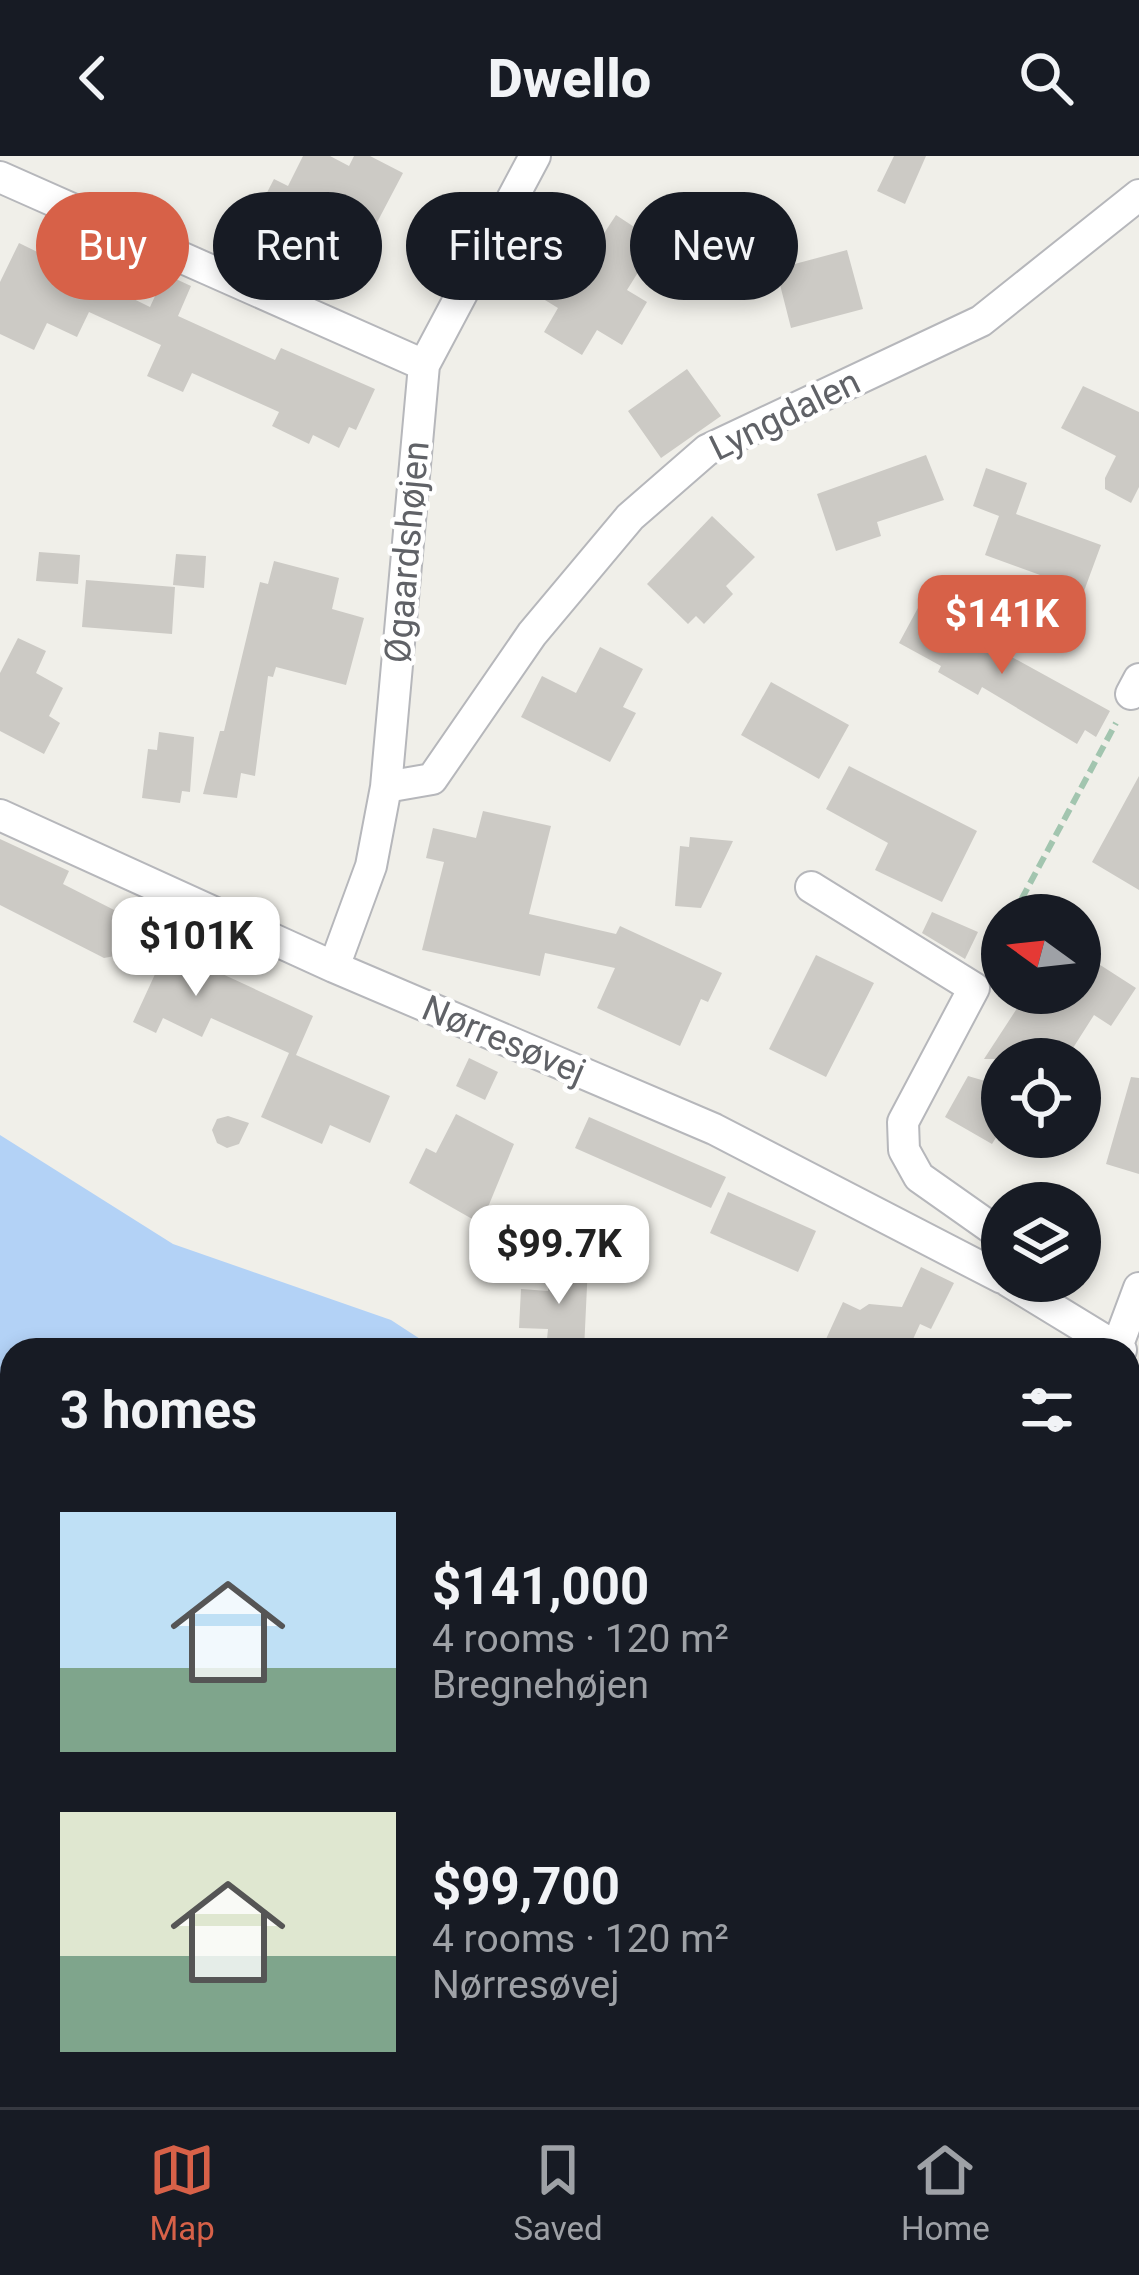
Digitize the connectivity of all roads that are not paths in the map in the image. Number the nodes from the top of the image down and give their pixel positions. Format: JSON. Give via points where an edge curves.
{"nodes":[{"id":1,"x":535,"y":156,"type":"edge"},
{"id":2,"x":0,"y":177,"type":"edge"},
{"id":3,"x":1139,"y":195,"type":"edge"},
{"id":4,"x":424,"y":365,"type":"junction"},
{"id":5,"x":386,"y":788,"type":"junction"},
{"id":6,"x":0,"y":815,"type":"edge"},
{"id":7,"x":811,"y":887,"type":"dead end"},
{"id":8,"x":334,"y":967,"type":"junction"},
{"id":9,"x":981,"y":1221,"type":"edge"},
{"id":10,"x":981,"y":1267,"type":"edge"},
{"id":11,"x":1139,"y":1288,"type":"edge"},
{"id":12,"x":1043,"y":1302,"type":"edge"},
{"id":13,"x":1100,"y":1338,"type":"edge"},
{"id":14,"x":1129,"y":1338,"type":"edge"}],
"edges":[{"from":1,"to":4,"type":"street","name":"Øgaardshøjen"},
{"from":2,"to":4,"type":"street"},
{"from":3,"to":5,"type":"street","name":"Lyngdalen","via":[[981,321],[707,450],[630,517],[532,634],[432,779]]},
{"from":4,"to":5,"type":"street","name":"Øgaardshøjen"},
{"from":5,"to":8,"type":"street","name":"Øgaardshøjen","via":[[371,866]]},
{"from":6,"to":8,"type":"street","name":"Nørresøvej"},
{"from":7,"to":9,"type":"street","via":[[974,988],[903,1122],[904,1150],[919,1177]]},
{"from":8,"to":10,"type":"street","name":"Nørresøvej","via":[[714,1129]]},
{"from":11,"to":14,"type":"street"},
{"from":12,"to":13,"type":"street","name":"Nørresøvej"}]}
